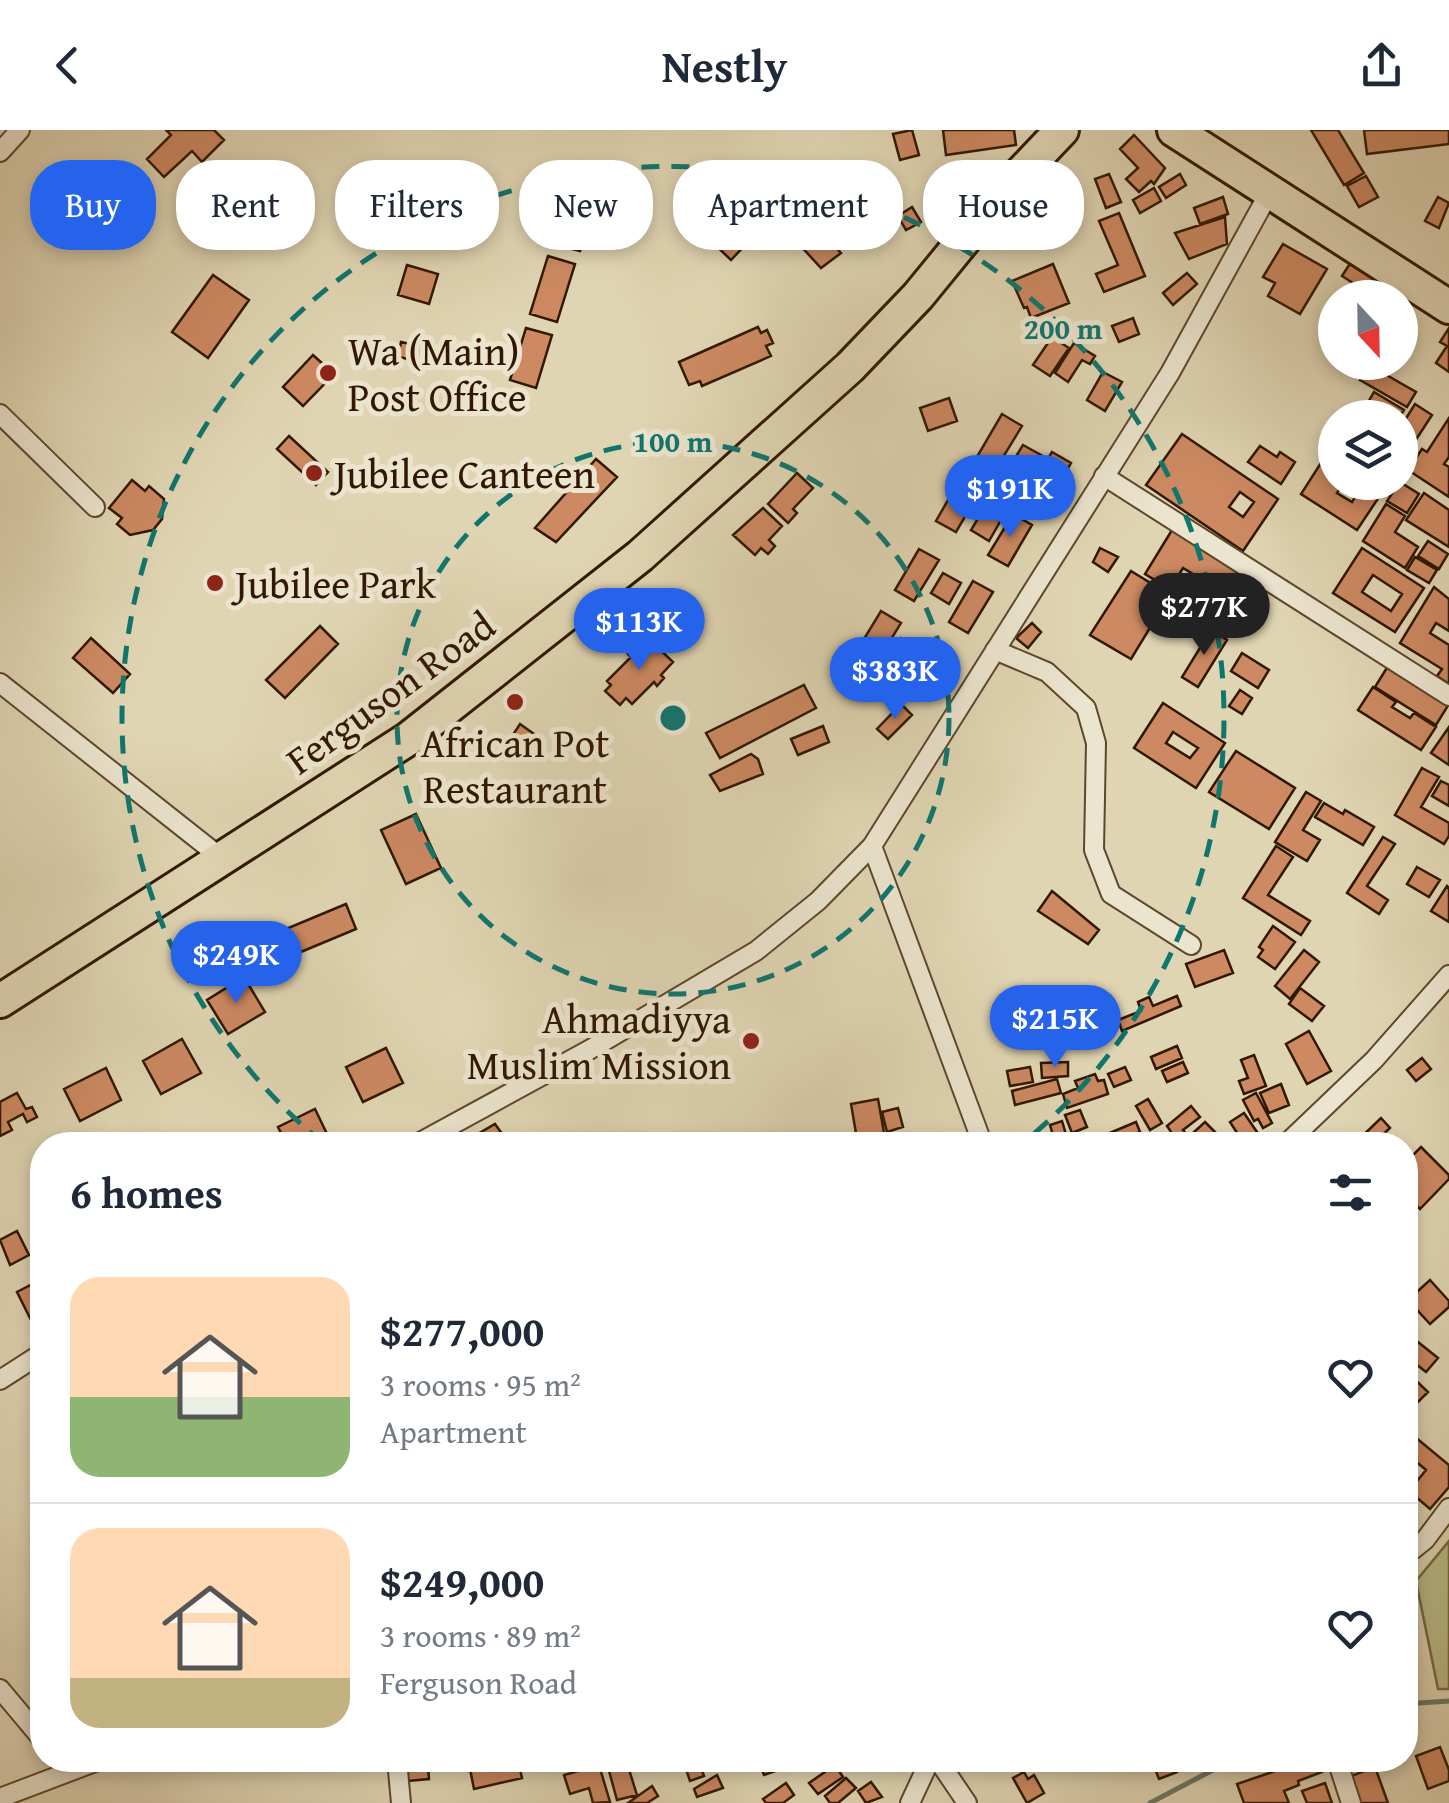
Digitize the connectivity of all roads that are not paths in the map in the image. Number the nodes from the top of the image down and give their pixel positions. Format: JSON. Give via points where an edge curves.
{"nodes":[{"id":1,"x":20,"y":130,"type":"edge"},
{"id":2,"x":1033,"y":130,"type":"edge"},
{"id":3,"x":1062,"y":130,"type":"edge"},
{"id":4,"x":1174,"y":130,"type":"edge"},
{"id":5,"x":0,"y":152,"type":"edge"},
{"id":6,"x":1018,"y":160,"type":"edge"},
{"id":7,"x":1033,"y":160,"type":"edge"},
{"id":8,"x":1269,"y":193,"type":"junction"},
{"id":9,"x":956,"y":250,"type":"edge"},
{"id":10,"x":1449,"y":307,"type":"edge"},
{"id":11,"x":0,"y":414,"type":"edge"},
{"id":12,"x":1104,"y":476,"type":"junction"},
{"id":13,"x":95,"y":507,"type":"dead end"},
{"id":14,"x":995,"y":650,"type":"junction"},
{"id":15,"x":0,"y":683,"type":"edge"},
{"id":16,"x":1449,"y":696,"type":"edge"},
{"id":17,"x":872,"y":846,"type":"junction"},
{"id":18,"x":224,"y":860,"type":"junction"},
{"id":19,"x":1191,"y":945,"type":"dead end"},
{"id":20,"x":1449,"y":975,"type":"edge"},
{"id":21,"x":0,"y":1001,"type":"edge"},
{"id":22,"x":439,"y":1132,"type":"edge"},
{"id":23,"x":977,"y":1132,"type":"edge"},
{"id":24,"x":1299,"y":1132,"type":"edge"},
{"id":25,"x":30,"y":1361,"type":"edge"},
{"id":26,"x":0,"y":1380,"type":"edge"},
{"id":27,"x":1449,"y":1508,"type":"edge"},
{"id":28,"x":1418,"y":1546,"type":"edge"},
{"id":29,"x":0,"y":1689,"type":"edge"},
{"id":30,"x":30,"y":1725,"type":"edge"},
{"id":31,"x":55,"y":1772,"type":"edge"},
{"id":32,"x":398,"y":1772,"type":"edge"},
{"id":33,"x":924,"y":1772,"type":"edge"},
{"id":34,"x":946,"y":1772,"type":"edge"},
{"id":35,"x":1340,"y":1772,"type":"edge"},
{"id":36,"x":0,"y":1798,"type":"edge"},
{"id":37,"x":401,"y":1803,"type":"edge"},
{"id":38,"x":910,"y":1803,"type":"edge"},
{"id":39,"x":967,"y":1803,"type":"edge"},
{"id":40,"x":1351,"y":1803,"type":"edge"}],
"edges":[{"from":1,"to":5,"type":"street"},
{"from":2,"to":6,"type":"highway","name":"Ferguson Road"},
{"from":3,"to":7,"type":"highway","name":"Ferguson Road"},
{"from":4,"to":8,"type":"highway"},
{"from":8,"to":10,"type":"highway"},
{"from":8,"to":12,"type":"street","via":[[1170,373]]},
{"from":9,"to":18,"type":"highway","name":"Ferguson Road","via":[[850,368],[640,556],[408,739]]},
{"from":11,"to":13,"type":"street"},
{"from":12,"to":14,"type":"street"},
{"from":12,"to":16,"type":"street"},
{"from":14,"to":17,"type":"street"},
{"from":14,"to":19,"type":"street","via":[[1047,672],[1086,708],[1096,743],[1094,850],[1112,894]]},
{"from":15,"to":18,"type":"street"},
{"from":17,"to":22,"type":"street","via":[[756,951]]},
{"from":17,"to":23,"type":"street"},
{"from":18,"to":21,"type":"highway","name":"Ferguson Road"},
{"from":20,"to":24,"type":"street"},
{"from":25,"to":26,"type":"street"},
{"from":27,"to":28,"type":"street"},
{"from":29,"to":30,"type":"street"},
{"from":31,"to":36,"type":"street"},
{"from":32,"to":37,"type":"street"},
{"from":33,"to":38,"type":"street"},
{"from":34,"to":39,"type":"street"},
{"from":35,"to":40,"type":"street"}]}
